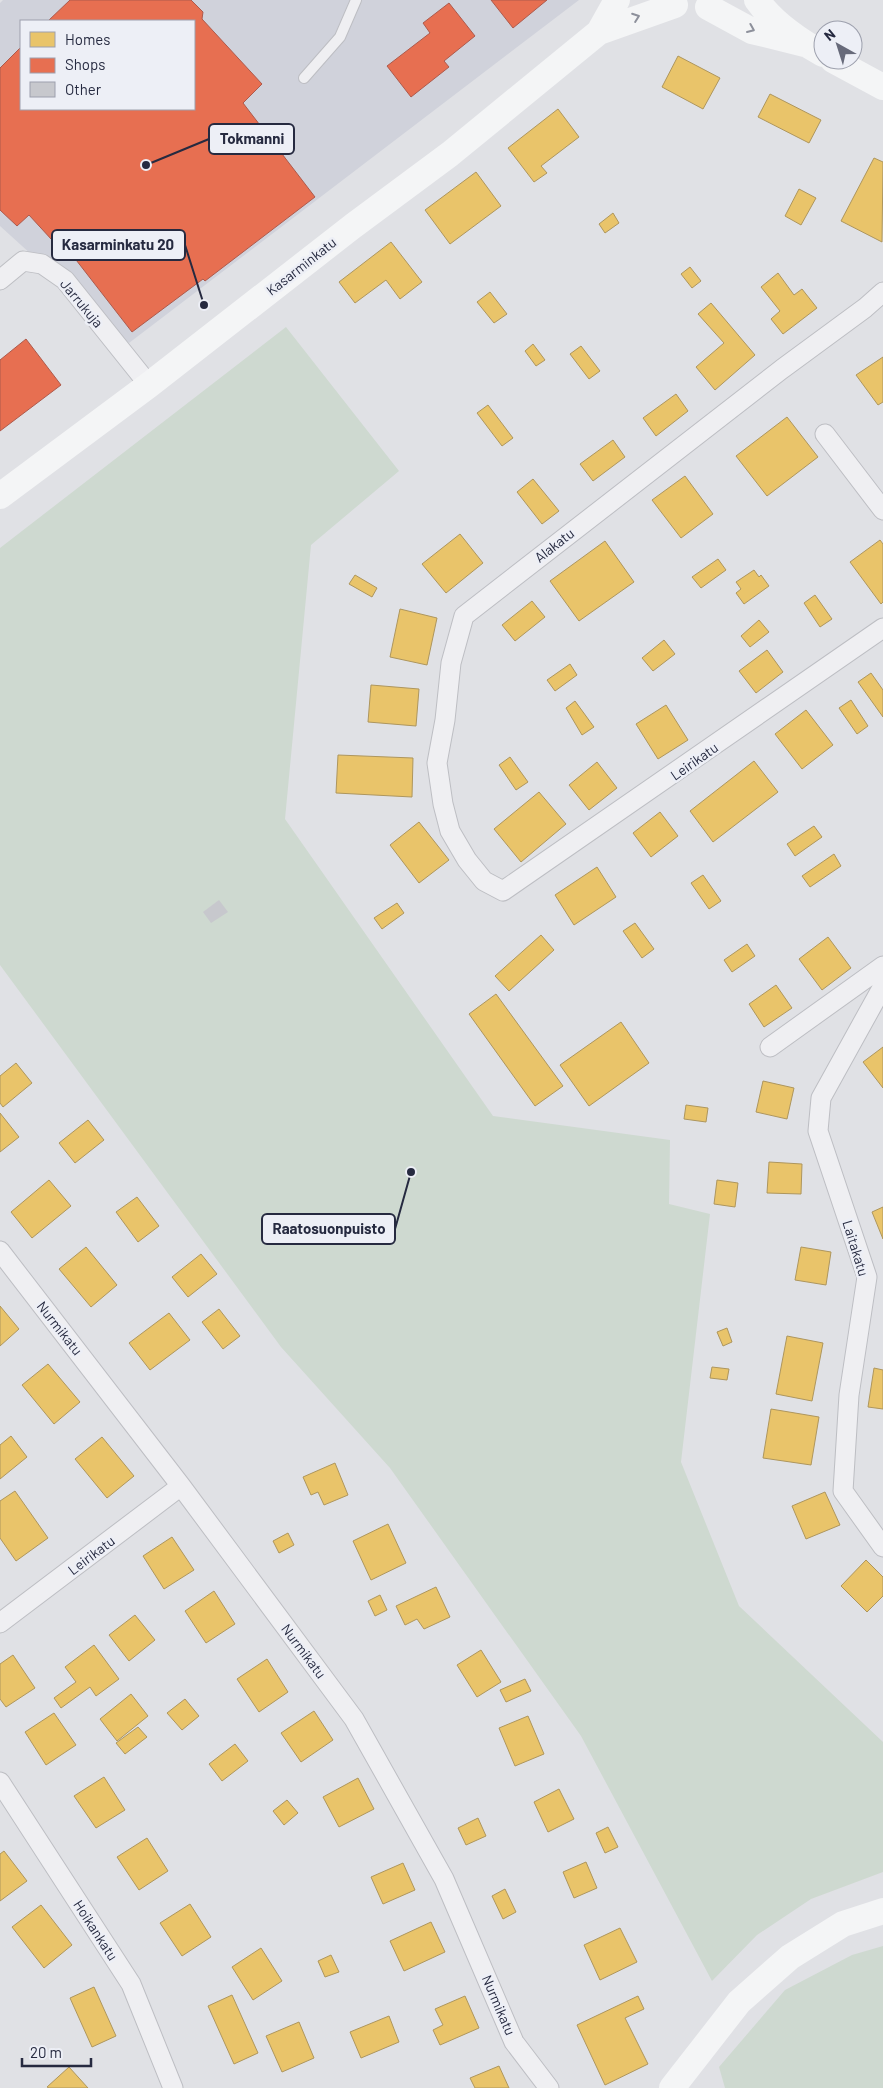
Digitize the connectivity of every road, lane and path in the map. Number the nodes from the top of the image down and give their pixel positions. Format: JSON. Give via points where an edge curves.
{"nodes":[{"id":1,"x":356,"y":0,"type":"edge"},
{"id":2,"x":617,"y":0,"type":"edge"},
{"id":3,"x":757,"y":0,"type":"edge"},
{"id":4,"x":671,"y":2,"type":"edge"},
{"id":5,"x":712,"y":3,"type":"edge"},
{"id":6,"x":599,"y":32,"type":"junction"},
{"id":7,"x":813,"y":48,"type":"edge"},
{"id":8,"x":813,"y":49,"type":"edge"},
{"id":9,"x":852,"y":70,"type":"edge"},
{"id":10,"x":304,"y":78,"type":"dead end"},
{"id":11,"x":883,"y":87,"type":"edge"},
{"id":12,"x":0,"y":280,"type":"edge"},
{"id":13,"x":883,"y":292,"type":"edge"},
{"id":14,"x":149,"y":385,"type":"junction"},
{"id":15,"x":825,"y":434,"type":"dead end"},
{"id":16,"x":0,"y":496,"type":"edge"},
{"id":17,"x":883,"y":510,"type":"edge"},
{"id":18,"x":883,"y":628,"type":"edge"},
{"id":19,"x":503,"y":891,"type":"joint"},
{"id":20,"x":883,"y":966,"type":"edge"},
{"id":21,"x":883,"y":986,"type":"edge"},
{"id":22,"x":770,"y":1047,"type":"dead end"},
{"id":23,"x":0,"y":1250,"type":"edge"},
{"id":24,"x":875,"y":1275,"type":"edge"},
{"id":25,"x":182,"y":1486,"type":"junction"},
{"id":26,"x":883,"y":1547,"type":"edge"},
{"id":27,"x":0,"y":1623,"type":"edge"},
{"id":28,"x":0,"y":1782,"type":"edge"},
{"id":29,"x":883,"y":1911,"type":"edge"},
{"id":30,"x":172,"y":2088,"type":"edge"},
{"id":31,"x":549,"y":2088,"type":"edge"},
{"id":32,"x":672,"y":2088,"type":"edge"}],
"edges":[{"from":1,"to":10,"type":"lane","via":[[340,37]]},
{"from":2,"to":6,"type":"street","name":"Kasarminkatu"},
{"from":3,"to":7,"type":"street"},
{"from":4,"to":5,"type":"street","via":[[692,8]]},
{"from":6,"to":4,"type":"street","name":"Kasarminkatu","one_way":true},
{"from":5,"to":8,"type":"street","one_way":true,"via":[[752,30]]},
{"from":6,"to":14,"type":"street","name":"Kasarminkatu","via":[[450,154]]},
{"from":9,"to":11,"type":"street"},
{"from":12,"to":14,"type":"street","name":"Jarrukuja","via":[[23,261],[42,264],[58,275]]},
{"from":13,"to":19,"type":"street","name":"Alakatu","via":[[464,616],[450,663],[437,764],[450,831],[484,881]]},
{"from":14,"to":16,"type":"street","name":"Kasarminkatu"},
{"from":15,"to":17,"type":"street"},
{"from":18,"to":19,"type":"street","name":"Leirikatu"},
{"from":20,"to":22,"type":"street"},
{"from":21,"to":24,"type":"street","name":"Laitakatu","via":[[821,1098],[818,1131]]},
{"from":23,"to":25,"type":"street","name":"Nurmikatu"},
{"from":24,"to":26,"type":"street","name":"Laitakatu","via":[[849,1395],[843,1491]]},
{"from":25,"to":27,"type":"street","name":"Leirikatu"},
{"from":25,"to":31,"type":"street","name":"Nurmikatu","via":[[354,1719],[444,1879],[514,2042]]},
{"from":28,"to":30,"type":"street","name":"Hoikankatu","via":[[131,1984]]},
{"from":29,"to":32,"type":"street","via":[[843,1924],[790,1957],[739,2002]]}]}
